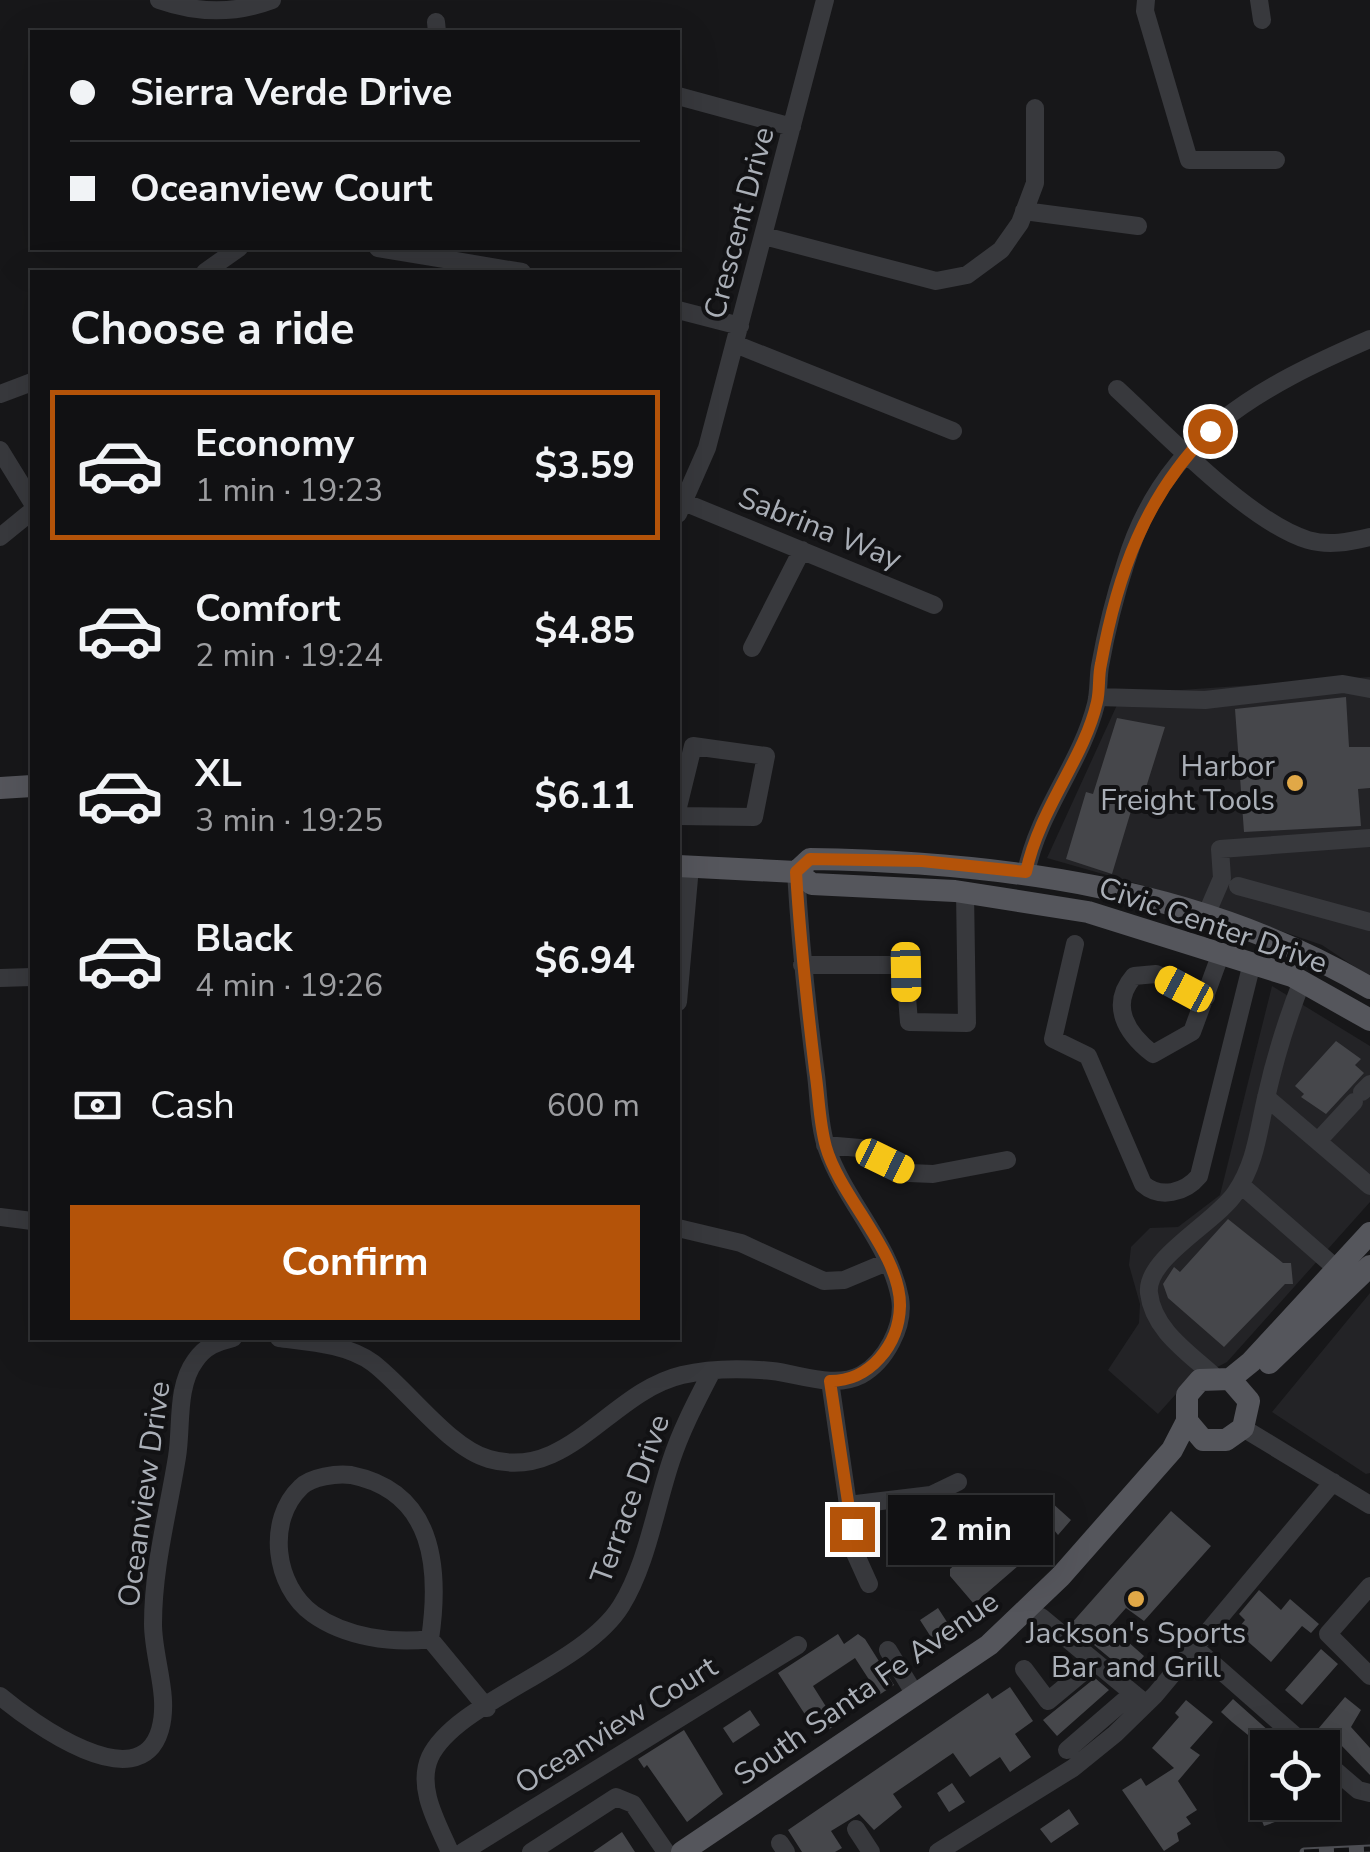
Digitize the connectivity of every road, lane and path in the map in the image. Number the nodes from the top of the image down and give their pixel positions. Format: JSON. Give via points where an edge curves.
{"nodes":[{"id":1,"x":159,"y":0,"type":"edge"},
{"id":2,"x":272,"y":0,"type":"edge"},
{"id":3,"x":826,"y":0,"type":"edge"},
{"id":4,"x":1146,"y":0,"type":"edge"},
{"id":5,"x":1259,"y":0,"type":"edge"},
{"id":6,"x":1262,"y":20,"type":"dead end"},
{"id":7,"x":680,"y":97,"type":"edge"},
{"id":8,"x":1035,"y":108,"type":"dead end"},
{"id":9,"x":792,"y":127,"type":"junction"},
{"id":10,"x":1276,"y":160,"type":"dead end"},
{"id":11,"x":1024,"y":211,"type":"junction"},
{"id":12,"x":1138,"y":226,"type":"dead end"},
{"id":13,"x":764,"y":236,"type":"junction"},
{"id":14,"x":236,"y":250,"type":"edge"},
{"id":15,"x":390,"y":250,"type":"edge"},
{"id":16,"x":208,"y":270,"type":"edge"},
{"id":17,"x":510,"y":270,"type":"edge"},
{"id":18,"x":680,"y":311,"type":"edge"},
{"id":19,"x":738,"y":335,"type":"junction"},
{"id":20,"x":1370,"y":339,"type":"edge"},
{"id":21,"x":30,"y":383,"type":"edge"},
{"id":22,"x":1117,"y":390,"type":"dead end"},
{"id":23,"x":0,"y":394,"type":"edge"},
{"id":24,"x":953,"y":431,"type":"dead end"},
{"id":25,"x":0,"y":450,"type":"edge"},
{"id":26,"x":1188,"y":454,"type":"junction"},
{"id":27,"x":30,"y":499,"type":"edge"},
{"id":28,"x":682,"y":508,"type":"edge"},
{"id":29,"x":30,"y":513,"type":"edge"},
{"id":30,"x":1370,"y":537,"type":"edge"},
{"id":31,"x":0,"y":538,"type":"edge"},
{"id":32,"x":802,"y":550,"type":"junction"},
{"id":33,"x":934,"y":605,"type":"dead end"},
{"id":34,"x":752,"y":648,"type":"dead end"},
{"id":35,"x":1370,"y":690,"type":"edge"},
{"id":36,"x":1097,"y":697,"type":"junction"},
{"id":37,"x":30,"y":786,"type":"edge"},
{"id":38,"x":0,"y":788,"type":"edge"},
{"id":39,"x":680,"y":799,"type":"edge"},
{"id":40,"x":680,"y":816,"type":"edge"},
{"id":41,"x":1370,"y":838,"type":"edge"},
{"id":42,"x":684,"y":866,"type":"edge"},
{"id":43,"x":796,"y":872,"type":"junction"},
{"id":44,"x":1026,"y":872,"type":"junction"},
{"id":45,"x":1238,"y":886,"type":"dead end"},
{"id":46,"x":960,"y":892,"type":"junction"},
{"id":47,"x":1206,"y":914,"type":"junction"},
{"id":48,"x":1370,"y":922,"type":"edge"},
{"id":49,"x":1075,"y":944,"type":"dead end"},
{"id":50,"x":1222,"y":952,"type":"junction"},
{"id":51,"x":680,"y":957,"type":"edge"},
{"id":52,"x":1252,"y":964,"type":"junction"},
{"id":53,"x":802,"y":965,"type":"junction"},
{"id":54,"x":30,"y":977,"type":"edge"},
{"id":55,"x":0,"y":978,"type":"edge"},
{"id":56,"x":1302,"y":981,"type":"junction"},
{"id":57,"x":1369,"y":985,"type":"edge"},
{"id":58,"x":1206,"y":997,"type":"junction"},
{"id":59,"x":1370,"y":1020,"type":"edge"},
{"id":60,"x":1362,"y":1093,"type":"edge"},
{"id":61,"x":1266,"y":1096,"type":"junction"},
{"id":62,"x":1318,"y":1141,"type":"junction"},
{"id":63,"x":825,"y":1146,"type":"junction"},
{"id":64,"x":1007,"y":1160,"type":"dead end"},
{"id":65,"x":1241,"y":1185,"type":"junction"},
{"id":66,"x":1370,"y":1186,"type":"edge"},
{"id":67,"x":0,"y":1217,"type":"edge"},
{"id":68,"x":30,"y":1221,"type":"edge"},
{"id":69,"x":680,"y":1228,"type":"edge"},
{"id":70,"x":1370,"y":1233,"type":"edge"},
{"id":71,"x":887,"y":1262,"type":"junction"},
{"id":72,"x":1370,"y":1266,"type":"edge"},
{"id":73,"x":1337,"y":1269,"type":"junction"},
{"id":74,"x":226,"y":1340,"type":"edge"},
{"id":75,"x":294,"y":1340,"type":"edge"},
{"id":76,"x":712,"y":1371,"type":"junction"},
{"id":77,"x":1222,"y":1377,"type":"junction"},
{"id":78,"x":830,"y":1381,"type":"junction"},
{"id":79,"x":1248,"y":1401,"type":"junction"},
{"id":80,"x":1187,"y":1421,"type":"junction"},
{"id":81,"x":1243,"y":1428,"type":"junction"},
{"id":82,"x":1210,"y":1442,"type":"junction"},
{"id":83,"x":958,"y":1482,"type":"dead end"},
{"id":84,"x":1333,"y":1482,"type":"junction"},
{"id":85,"x":1366,"y":1498,"type":"edge"},
{"id":86,"x":848,"y":1504,"type":"junction"},
{"id":87,"x":869,"y":1584,"type":"dead end"},
{"id":88,"x":1370,"y":1586,"type":"edge"},
{"id":89,"x":1041,"y":1617,"type":"junction"},
{"id":90,"x":430,"y":1639,"type":"junction"},
{"id":91,"x":798,"y":1645,"type":"dead end"},
{"id":92,"x":1194,"y":1647,"type":"junction"},
{"id":93,"x":888,"y":1650,"type":"dead end"},
{"id":94,"x":1095,"y":1662,"type":"junction"},
{"id":95,"x":1024,"y":1669,"type":"dead end"},
{"id":96,"x":1370,"y":1676,"type":"edge"},
{"id":97,"x":0,"y":1696,"type":"edge"},
{"id":98,"x":916,"y":1696,"type":"junction"},
{"id":99,"x":1140,"y":1698,"type":"junction"},
{"id":100,"x":487,"y":1708,"type":"junction"},
{"id":101,"x":1289,"y":1730,"type":"edge"},
{"id":102,"x":1067,"y":1750,"type":"dead end"},
{"id":103,"x":1340,"y":1774,"type":"edge"},
{"id":104,"x":1370,"y":1793,"type":"edge"},
{"id":105,"x":856,"y":1829,"type":"dead end"},
{"id":106,"x":450,"y":1852,"type":"edge"},
{"id":107,"x":463,"y":1852,"type":"edge"},
{"id":108,"x":531,"y":1852,"type":"edge"},
{"id":109,"x":666,"y":1852,"type":"edge"},
{"id":110,"x":682,"y":1852,"type":"edge"},
{"id":111,"x":708,"y":1852,"type":"edge"},
{"id":112,"x":871,"y":1852,"type":"edge"},
{"id":113,"x":938,"y":1852,"type":"edge"}],
"edges":[{"from":1,"to":2,"type":"street","via":[[188,10],[250,8]]},
{"from":3,"to":9,"type":"street","name":"Crescent Drive"},
{"from":4,"to":10,"type":"street","via":[[1188,160]]},
{"from":5,"to":6,"type":"street"},
{"from":7,"to":9,"type":"street"},
{"from":8,"to":11,"type":"street","via":[[1038,163]]},
{"from":9,"to":13,"type":"street","name":"Crescent Drive"},
{"from":11,"to":12,"type":"street"},
{"from":11,"to":13,"type":"street","via":[[1001,250],[966,275],[936,282]]},
{"from":13,"to":19,"type":"street","name":"Crescent Drive"},
{"from":14,"to":16,"type":"street"},
{"from":15,"to":17,"type":"street"},
{"from":18,"to":19,"type":"street"},
{"from":19,"to":24,"type":"street"},
{"from":19,"to":28,"type":"street","name":"Crescent Drive","via":[[707,448]]},
{"from":20,"to":26,"type":"street","via":[[1232,408]]},
{"from":21,"to":23,"type":"street"},
{"from":22,"to":26,"type":"street"},
{"from":25,"to":27,"type":"street"},
{"from":26,"to":30,"type":"street","via":[[1291,534],[1328,543]]},
{"from":26,"to":36,"type":"street","via":[[1132,543]]},
{"from":28,"to":32,"type":"street","name":"Sabrina Way"},
{"from":29,"to":31,"type":"street"},
{"from":32,"to":33,"type":"street","name":"Sabrina Way"},
{"from":32,"to":34,"type":"street"},
{"from":35,"to":36,"type":"street","via":[[1344,684],[1204,700]]},
{"from":36,"to":44,"type":"street","via":[[1041,817]]},
{"from":37,"to":38,"type":"main road"},
{"from":39,"to":40,"type":"street","via":[[693,746],[766,756],[754,818]]},
{"from":41,"to":47,"type":"street","via":[[1220,849],[1222,878]]},
{"from":42,"to":43,"type":"main road","name":"Civic Center Drive"},
{"from":42,"to":51,"type":"street"},
{"from":43,"to":44,"type":"main road","name":"Civic Center Drive","via":[[810,859]]},
{"from":43,"to":46,"type":"main road","name":"Civic Center Drive","via":[[812,884]]},
{"from":43,"to":53,"type":"street"},
{"from":44,"to":46,"type":"main road","via":[[1006,889],[974,885]]},
{"from":44,"to":47,"type":"main road","name":"Civic Center Drive"},
{"from":45,"to":48,"type":"street"},
{"from":46,"to":50,"type":"main road","name":"Civic Center Drive","via":[[1088,912]]},
{"from":46,"to":53,"type":"street","via":[[967,1023],[909,1022],[906,972],[898,965]]},
{"from":47,"to":57,"type":"main road","name":"Civic Center Drive"},
{"from":49,"to":52,"type":"street","via":[[1053,1040],[1088,1056],[1143,1184],[1162,1194],[1190,1187],[1198,1176]]},
{"from":50,"to":52,"type":"main road","name":"Civic Center Drive"},
{"from":50,"to":58,"type":"street"},
{"from":52,"to":56,"type":"main road","name":"Civic Center Drive"},
{"from":53,"to":63,"type":"street"},
{"from":54,"to":55,"type":"street"},
{"from":56,"to":59,"type":"main road","name":"Civic Center Drive"},
{"from":56,"to":61,"type":"street"},
{"from":58,"to":58,"type":"street","via":[[1192,1032],[1154,1054],[1120,1013],[1122,990],[1134,976],[1156,974]]},
{"from":60,"to":62,"type":"street"},
{"from":61,"to":62,"type":"street"},
{"from":61,"to":65,"type":"street","via":[[1254,1163]]},
{"from":62,"to":66,"type":"street"},
{"from":63,"to":64,"type":"street","via":[[860,1148],[910,1173]]},
{"from":63,"to":71,"type":"street"},
{"from":65,"to":73,"type":"street"},
{"from":65,"to":77,"type":"street","via":[[1167,1255],[1151,1275],[1149,1292],[1164,1330]]},
{"from":67,"to":68,"type":"street"},
{"from":69,"to":71,"type":"street","via":[[741,1243],[824,1282]]},
{"from":70,"to":73,"type":"main road","name":"South Santa Fe Avenue"},
{"from":71,"to":78,"type":"street","via":[[900,1300],[899,1322],[883,1356],[864,1373]]},
{"from":72,"to":79,"type":"main road","via":[[1268,1364]]},
{"from":73,"to":77,"type":"main road","name":"South Santa Fe Avenue","via":[[1252,1362]]},
{"from":74,"to":97,"type":"street","name":"Oceanview Drive","via":[[194,1362],[184,1388],[154,1585],[161,1727],[152,1746],[136,1758],[115,1760],[81,1748]]},
{"from":75,"to":76,"type":"street","via":[[370,1361],[463,1445],[485,1459],[517,1464],[554,1456],[652,1386]]},
{"from":76,"to":78,"type":"street"},
{"from":76,"to":100,"type":"street","name":"Terrace Drive","via":[[672,1458],[620,1608],[576,1649]]},
{"from":77,"to":79,"type":"main road"},
{"from":77,"to":80,"type":"main road","name":"South Santa Fe Avenue","via":[[1190,1389]]},
{"from":78,"to":86,"type":"street"},
{"from":79,"to":81,"type":"main road"},
{"from":80,"to":82,"type":"main road"},
{"from":80,"to":98,"type":"main road","name":"South Santa Fe Avenue","via":[[1172,1450],[1042,1595],[989,1645]]},
{"from":81,"to":82,"type":"main road","name":"South Santa Fe Avenue"},
{"from":81,"to":84,"type":"street"},
{"from":82,"to":89,"type":"main road","name":"South Santa Fe Avenue","via":[[1191,1451]]},
{"from":83,"to":86,"type":"street","via":[[930,1494]]},
{"from":84,"to":85,"type":"street"},
{"from":84,"to":92,"type":"street"},
{"from":86,"to":87,"type":"street","via":[[855,1553]]},
{"from":88,"to":96,"type":"street","via":[[1328,1634]]},
{"from":89,"to":94,"type":"street"},
{"from":89,"to":111,"type":"main road","name":"South Santa Fe Avenue","via":[[961,1683]]},
{"from":90,"to":90,"type":"street","via":[[437,1588],[432,1553],[405,1502],[346,1474],[306,1482],[278,1526],[285,1572],[298,1598],[338,1626],[394,1641]]},
{"from":90,"to":100,"type":"street"},
{"from":91,"to":107,"type":"street","name":"Oceanview Court"},
{"from":92,"to":99,"type":"street"},
{"from":92,"to":101,"type":"street"},
{"from":93,"to":98,"type":"street"},
{"from":94,"to":95,"type":"street","via":[[1048,1702]]},
{"from":94,"to":99,"type":"street"},
{"from":98,"to":110,"type":"main road","name":"South Santa Fe Avenue"},
{"from":99,"to":102,"type":"street"},
{"from":99,"to":113,"type":"street","via":[[1074,1768]]},
{"from":100,"to":106,"type":"street","name":"Terrace Drive","via":[[442,1737],[429,1760],[427,1796]]},
{"from":103,"to":104,"type":"street"},
{"from":105,"to":112,"type":"street"},
{"from":108,"to":109,"type":"street","via":[[616,1797],[632,1804]]}]}
